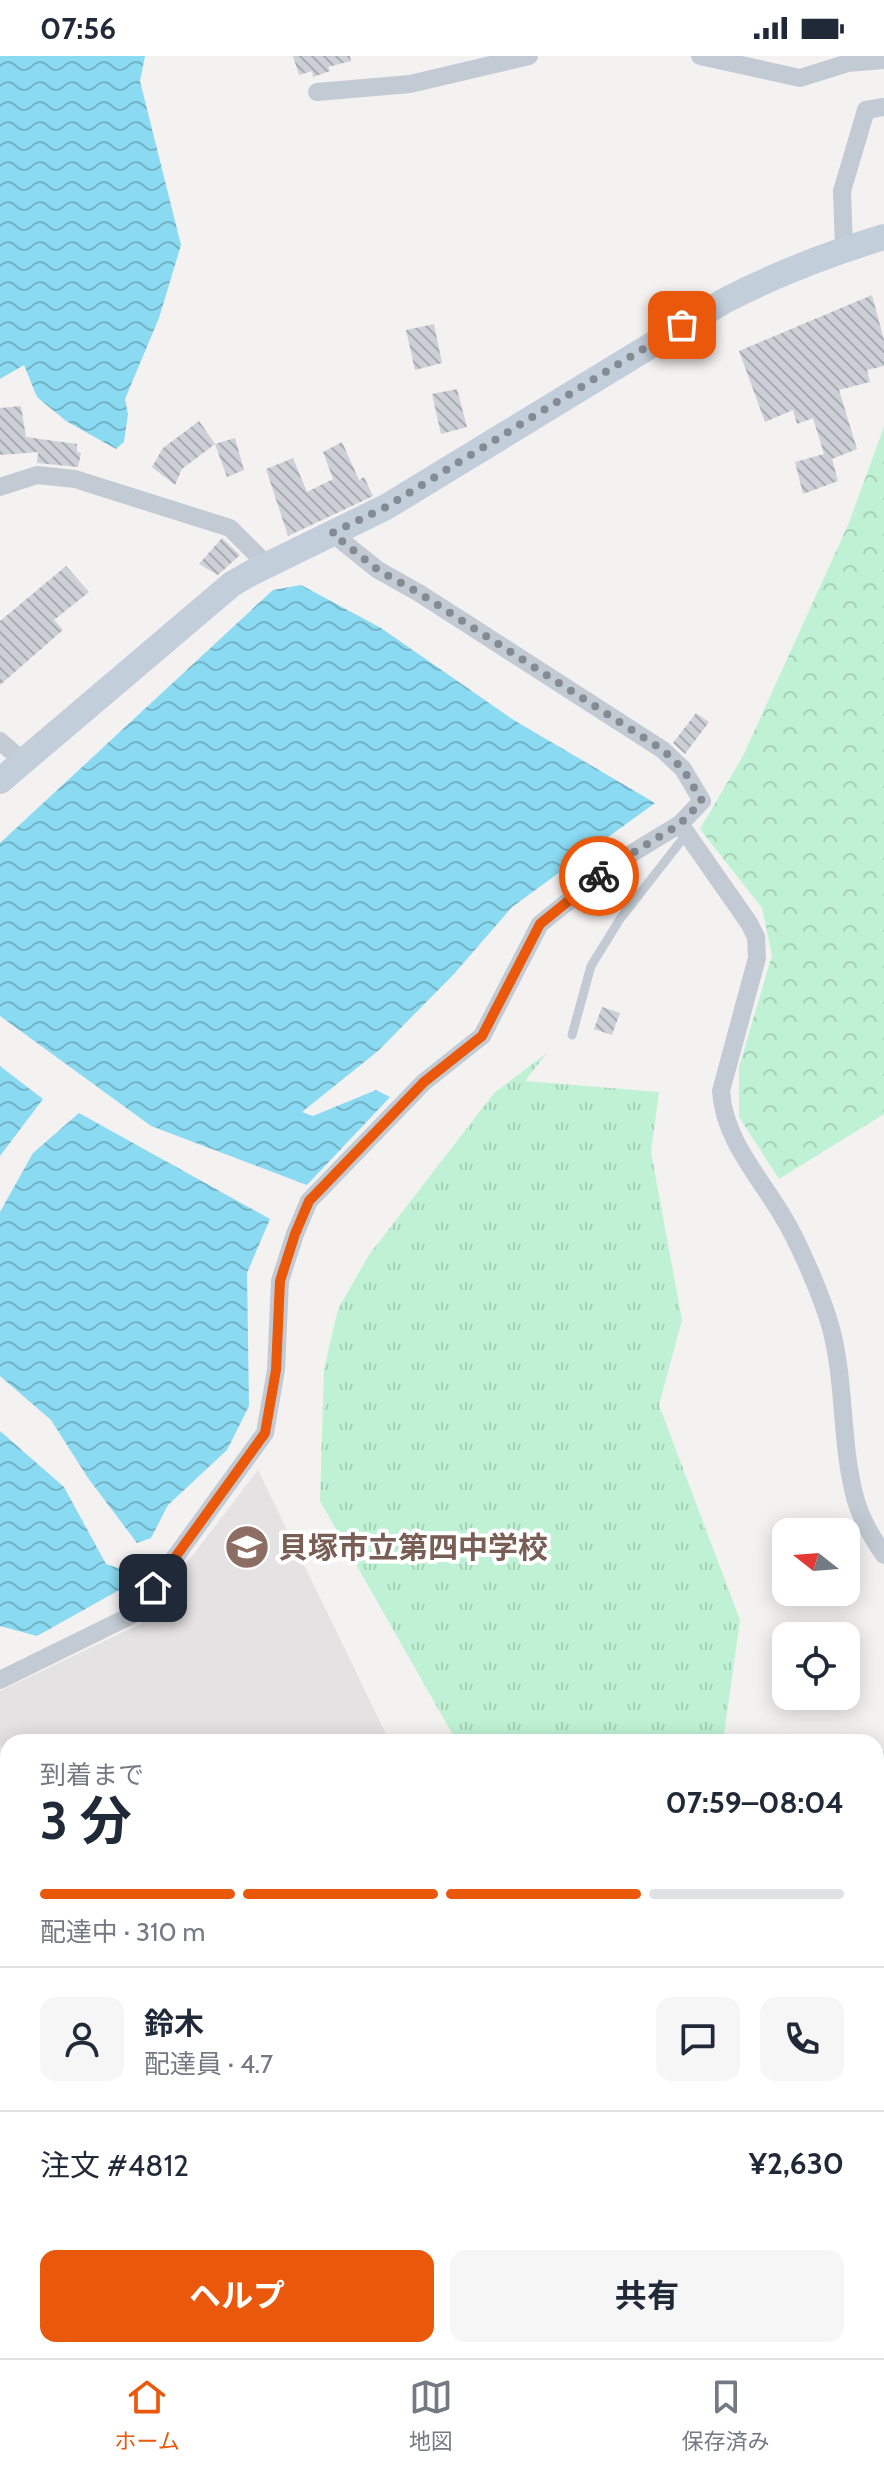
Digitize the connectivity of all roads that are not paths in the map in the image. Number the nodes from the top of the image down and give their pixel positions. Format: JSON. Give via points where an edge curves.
{"nodes":[{"id":1,"x":527,"y":56,"type":"edge"},
{"id":2,"x":700,"y":56,"type":"edge"},
{"id":3,"x":884,"y":60,"type":"edge"},
{"id":4,"x":317,"y":92,"type":"dead end"},
{"id":5,"x":884,"y":107,"type":"edge"},
{"id":6,"x":884,"y":237,"type":"edge"},
{"id":7,"x":844,"y":248,"type":"junction"},
{"id":8,"x":0,"y":487,"type":"edge"},
{"id":9,"x":332,"y":533,"type":"junction"},
{"id":10,"x":267,"y":565,"type":"junction"},
{"id":11,"x":0,"y":741,"type":"edge"},
{"id":12,"x":23,"y":761,"type":"junction"},
{"id":13,"x":0,"y":781,"type":"edge"},
{"id":14,"x":681,"y":832,"type":"junction"},
{"id":15,"x":572,"y":1035,"type":"dead end"},
{"id":16,"x":884,"y":1555,"type":"edge"},
{"id":17,"x":0,"y":1680,"type":"edge"}],
"edges":[{"from":1,"to":4,"type":"street","via":[[410,84]]},
{"from":2,"to":3,"type":"street","via":[[800,78],[848,63]]},
{"from":5,"to":7,"type":"street","via":[[866,110],[842,191]]},
{"from":6,"to":7,"type":"main road"},
{"from":7,"to":9,"type":"main road","via":[[724,301],[412,492]]},
{"from":8,"to":10,"type":"street","via":[[37,475],[75,479],[230,528]]},
{"from":9,"to":10,"type":"main road"},
{"from":9,"to":14,"type":"street","via":[[378,570],[663,750],[683,769],[702,801]]},
{"from":10,"to":12,"type":"main road","via":[[211,600]]},
{"from":11,"to":12,"type":"street"},
{"from":12,"to":13,"type":"main road"},
{"from":14,"to":15,"type":"lane","via":[[591,966]]},
{"from":14,"to":16,"type":"street","via":[[756,937],[757,958],[721,1091],[722,1113],[784,1218],[826,1313],[836,1346],[857,1503]]},
{"from":14,"to":17,"type":"street","via":[[616,863],[540,924],[482,1036],[424,1082],[309,1201],[280,1281],[276,1370],[265,1433],[134,1614]]}]}
